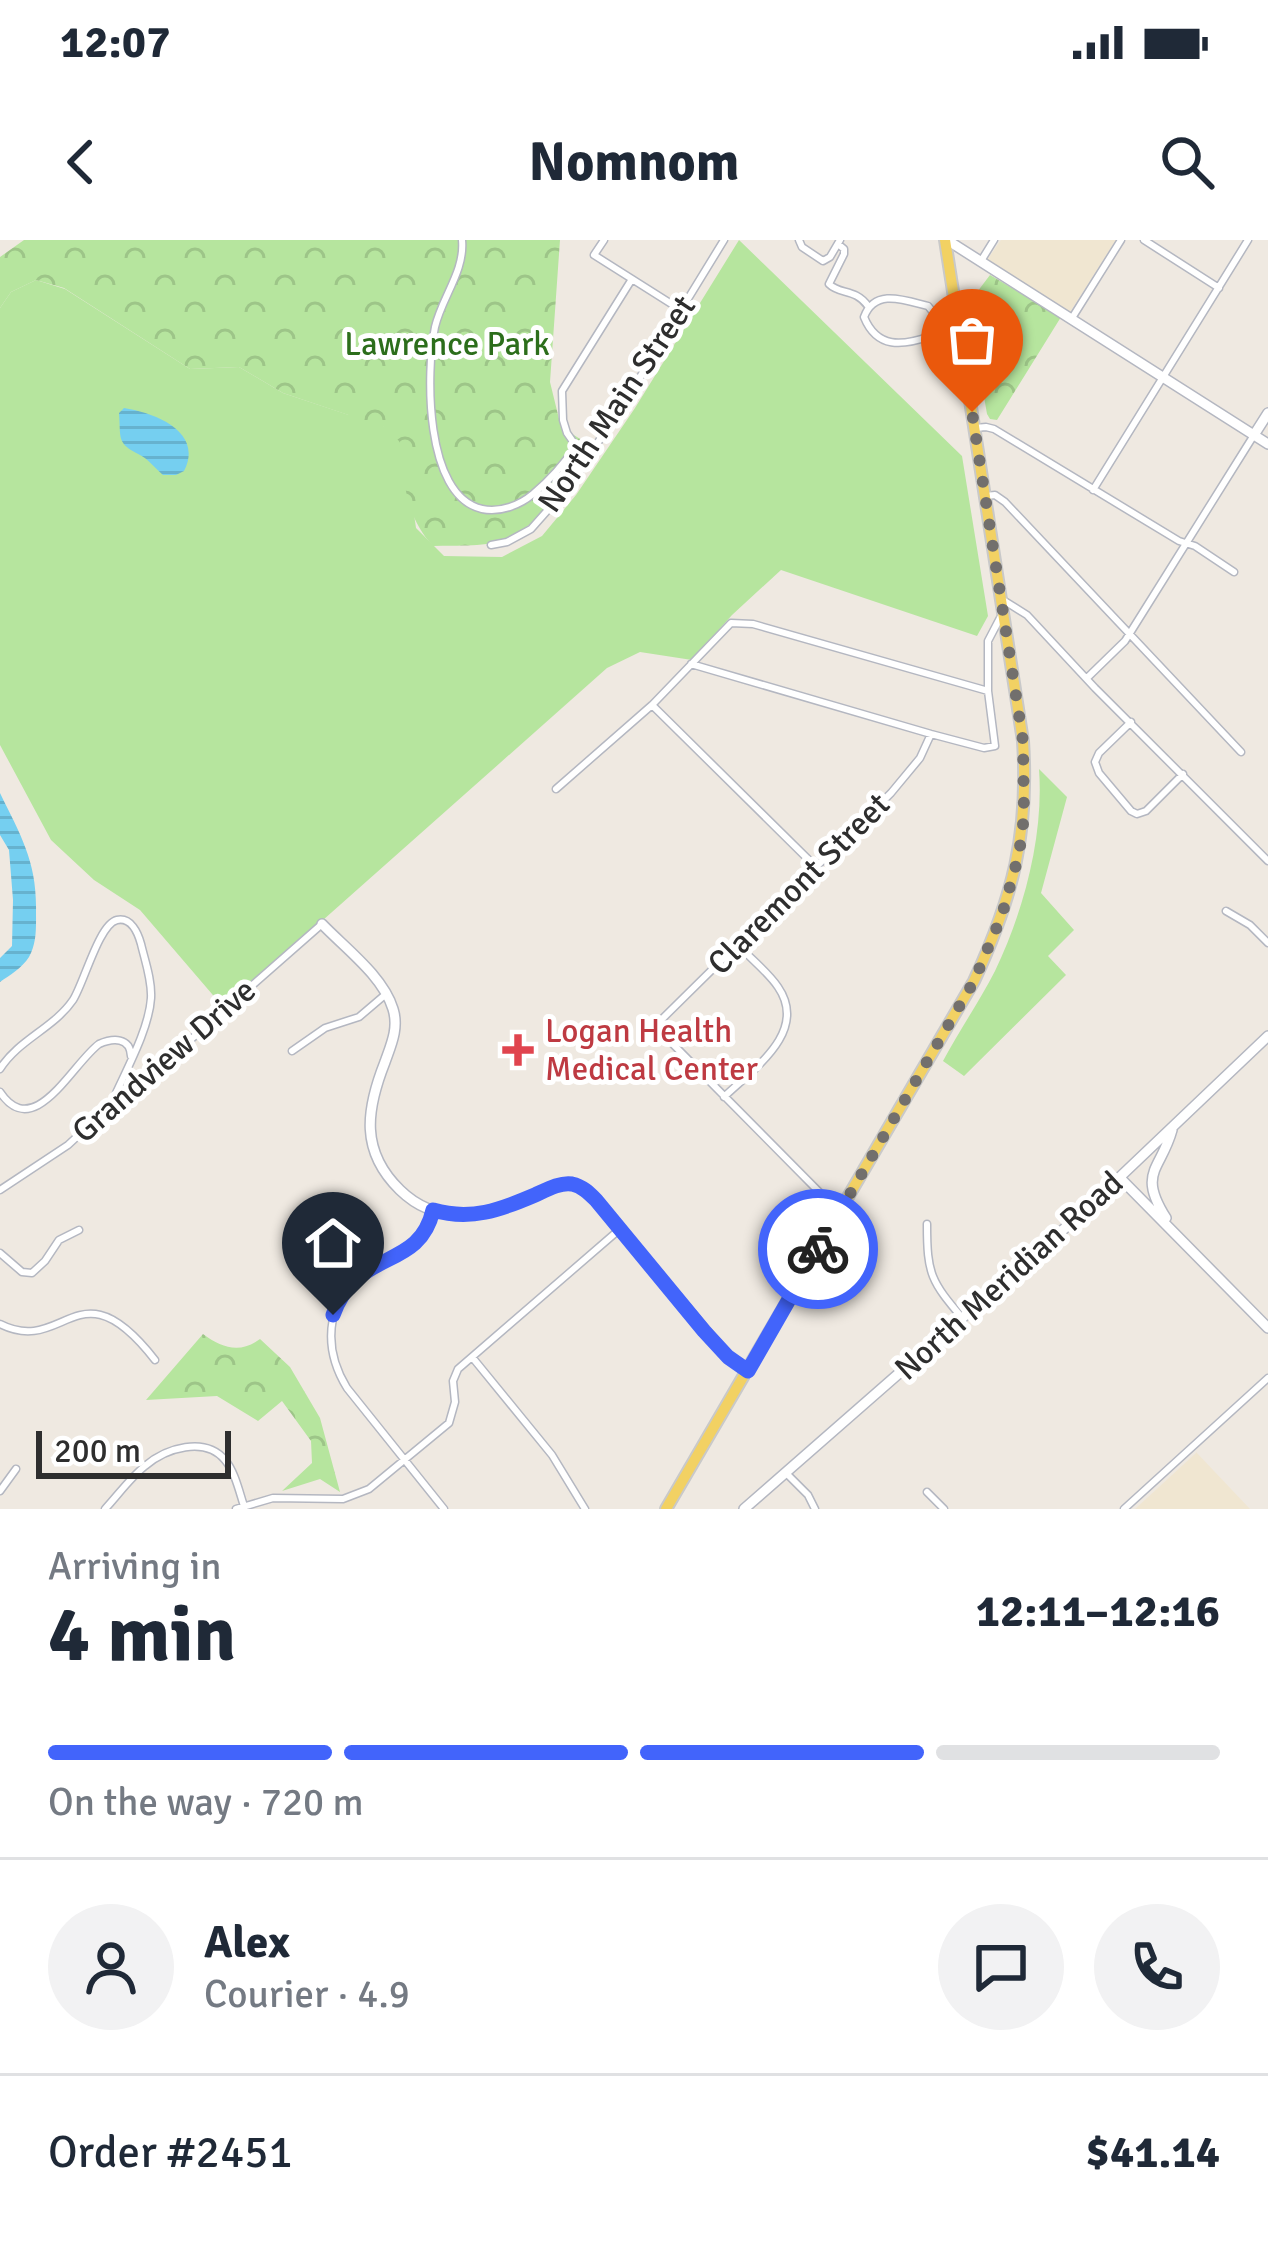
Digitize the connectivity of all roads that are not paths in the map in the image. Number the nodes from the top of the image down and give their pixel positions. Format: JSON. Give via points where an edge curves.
{"nodes":[{"id":1,"x":462,"y":240,"type":"edge"},
{"id":2,"x":604,"y":240,"type":"edge"},
{"id":3,"x":724,"y":240,"type":"edge"},
{"id":4,"x":799,"y":240,"type":"edge"},
{"id":5,"x":946,"y":240,"type":"edge"},
{"id":6,"x":994,"y":240,"type":"edge"},
{"id":7,"x":1121,"y":240,"type":"edge"},
{"id":8,"x":1144,"y":240,"type":"edge"},
{"id":9,"x":1248,"y":240,"type":"edge"},
{"id":10,"x":839,"y":242,"type":"edge"},
{"id":11,"x":981,"y":261,"type":"junction"},
{"id":12,"x":632,"y":278,"type":"junction"},
{"id":13,"x":1219,"y":287,"type":"junction"},
{"id":14,"x":868,"y":306,"type":"junction"},
{"id":15,"x":681,"y":310,"type":"junction"},
{"id":16,"x":957,"y":314,"type":"junction"},
{"id":17,"x":937,"y":316,"type":"junction"},
{"id":18,"x":1072,"y":319,"type":"junction"},
{"id":19,"x":1163,"y":377,"type":"junction"},
{"id":20,"x":1268,"y":413,"type":"edge"},
{"id":21,"x":975,"y":428,"type":"junction"},
{"id":22,"x":1255,"y":435,"type":"junction"},
{"id":23,"x":1268,"y":444,"type":"edge"},
{"id":24,"x":576,"y":446,"type":"junction"},
{"id":25,"x":594,"y":449,"type":"junction"},
{"id":26,"x":1093,"y":490,"type":"junction"},
{"id":27,"x":986,"y":496,"type":"junction"},
{"id":28,"x":1186,"y":544,"type":"junction"},
{"id":29,"x":491,"y":545,"type":"dead end"},
{"id":30,"x":1234,"y":572,"type":"dead end"},
{"id":31,"x":1004,"y":605,"type":"junction"},
{"id":32,"x":1130,"y":634,"type":"junction"},
{"id":33,"x":691,"y":664,"type":"junction"},
{"id":34,"x":1086,"y":679,"type":"junction"},
{"id":35,"x":988,"y":691,"type":"junction"},
{"id":36,"x":652,"y":705,"type":"junction"},
{"id":37,"x":1131,"y":722,"type":"junction"},
{"id":38,"x":931,"y":734,"type":"junction"},
{"id":39,"x":1240,"y":752,"type":"dead end"},
{"id":40,"x":1183,"y":774,"type":"junction"},
{"id":41,"x":556,"y":789,"type":"dead end"},
{"id":42,"x":1268,"y":861,"type":"edge"},
{"id":43,"x":817,"y":868,"type":"junction"},
{"id":44,"x":1226,"y":911,"type":"dead end"},
{"id":45,"x":322,"y":925,"type":"joint"},
{"id":46,"x":1268,"y":943,"type":"edge"},
{"id":47,"x":738,"y":945,"type":"junction"},
{"id":48,"x":386,"y":994,"type":"junction"},
{"id":49,"x":1268,"y":1036,"type":"edge"},
{"id":50,"x":292,"y":1051,"type":"dead end"},
{"id":51,"x":131,"y":1056,"type":"junction"},
{"id":52,"x":0,"y":1069,"type":"edge"},
{"id":53,"x":0,"y":1092,"type":"edge"},
{"id":54,"x":724,"y":1097,"type":"junction"},
{"id":55,"x":111,"y":1105,"type":"junction"},
{"id":56,"x":1172,"y":1130,"type":"junction"},
{"id":57,"x":1120,"y":1178,"type":"junction"},
{"id":58,"x":0,"y":1190,"type":"edge"},
{"id":59,"x":433,"y":1210,"type":"junction"},
{"id":60,"x":839,"y":1212,"type":"junction"},
{"id":61,"x":927,"y":1224,"type":"dead end"},
{"id":62,"x":620,"y":1229,"type":"junction"},
{"id":63,"x":79,"y":1230,"type":"dead end"},
{"id":64,"x":1177,"y":1235,"type":"junction"},
{"id":65,"x":0,"y":1253,"type":"edge"},
{"id":66,"x":963,"y":1319,"type":"junction"},
{"id":67,"x":0,"y":1324,"type":"edge"},
{"id":68,"x":1268,"y":1328,"type":"edge"},
{"id":69,"x":472,"y":1357,"type":"junction"},
{"id":70,"x":155,"y":1360,"type":"dead end"},
{"id":71,"x":748,"y":1371,"type":"junction"},
{"id":72,"x":1268,"y":1378,"type":"edge"},
{"id":73,"x":404,"y":1461,"type":"junction"},
{"id":74,"x":16,"y":1469,"type":"dead end"},
{"id":75,"x":786,"y":1473,"type":"junction"},
{"id":76,"x":0,"y":1491,"type":"edge"},
{"id":77,"x":927,"y":1492,"type":"dead end"},
{"id":78,"x":240,"y":1507,"type":"edge"},
{"id":79,"x":105,"y":1509,"type":"edge"},
{"id":80,"x":444,"y":1509,"type":"edge"},
{"id":81,"x":586,"y":1509,"type":"edge"},
{"id":82,"x":666,"y":1509,"type":"edge"},
{"id":83,"x":744,"y":1509,"type":"edge"},
{"id":84,"x":815,"y":1509,"type":"edge"},
{"id":85,"x":944,"y":1509,"type":"edge"},
{"id":86,"x":1124,"y":1509,"type":"edge"}],
"edges":[{"from":1,"to":24,"type":"street","via":[[429,374],[452,488],[485,510],[524,502]]},
{"from":2,"to":12,"type":"street","via":[[594,255]]},
{"from":3,"to":15,"type":"street","name":"North Main Street"},
{"from":4,"to":10,"type":"street","via":[[823,261]]},
{"from":5,"to":11,"type":"street"},
{"from":5,"to":16,"type":"main road"},
{"from":6,"to":11,"type":"street"},
{"from":7,"to":18,"type":"street"},
{"from":8,"to":13,"type":"street"},
{"from":9,"to":13,"type":"street"},
{"from":10,"to":14,"type":"street","via":[[844,254],[829,284]]},
{"from":11,"to":18,"type":"street"},
{"from":12,"to":15,"type":"street"},
{"from":12,"to":24,"type":"street","via":[[562,391],[563,420]]},
{"from":13,"to":19,"type":"street"},
{"from":14,"to":17,"type":"street","via":[[889,298],[928,306]]},
{"from":14,"to":17,"type":"street","via":[[865,322],[887,342],[931,336]]},
{"from":15,"to":25,"type":"street","name":"North Main Street"},
{"from":16,"to":17,"type":"street"},
{"from":16,"to":21,"type":"main road"},
{"from":18,"to":19,"type":"street"},
{"from":19,"to":22,"type":"street"},
{"from":19,"to":26,"type":"street"},
{"from":20,"to":22,"type":"street"},
{"from":21,"to":26,"type":"street","via":[[994,430]]},
{"from":21,"to":27,"type":"main road"},
{"from":22,"to":23,"type":"street"},
{"from":22,"to":28,"type":"street"},
{"from":24,"to":25,"type":"street"},
{"from":25,"to":29,"type":"street","name":"North Main Street","via":[[544,518]]},
{"from":26,"to":28,"type":"street"},
{"from":27,"to":31,"type":"main road"},
{"from":27,"to":32,"type":"street","via":[[1005,502]]},
{"from":28,"to":30,"type":"street"},
{"from":28,"to":32,"type":"street"},
{"from":31,"to":34,"type":"street","via":[[1027,615]]},
{"from":31,"to":35,"type":"street","via":[[988,641]]},
{"from":31,"to":60,"type":"main road","via":[[1025,773],[1010,892],[974,981]]},
{"from":32,"to":34,"type":"street"},
{"from":32,"to":39,"type":"street"},
{"from":33,"to":35,"type":"street","via":[[731,623],[747,622]]},
{"from":33,"to":36,"type":"street"},
{"from":33,"to":38,"type":"street"},
{"from":34,"to":37,"type":"street"},
{"from":35,"to":38,"type":"street","via":[[994,746]]},
{"from":36,"to":41,"type":"street"},
{"from":36,"to":43,"type":"street"},
{"from":37,"to":40,"type":"street"},
{"from":37,"to":40,"type":"street","via":[[1095,762],[1131,811],[1146,812]]},
{"from":38,"to":43,"type":"street","name":"Claremont Street","via":[[910,771]]},
{"from":40,"to":42,"type":"street"},
{"from":43,"to":47,"type":"street","name":"Claremont Street"},
{"from":44,"to":46,"type":"street"},
{"from":45,"to":48,"type":"street"},
{"from":45,"to":55,"type":"street","name":"Grandview Drive"},
{"from":47,"to":54,"type":"street","via":[[778,986],[788,1023]]},
{"from":47,"to":54,"type":"street","name":"Claremont Street","via":[[656,1026]]},
{"from":48,"to":50,"type":"street"},
{"from":48,"to":59,"type":"street","via":[[395,1026],[371,1100],[371,1135],[391,1180]]},
{"from":49,"to":56,"type":"street","name":"North Meridian Road"},
{"from":51,"to":52,"type":"street","via":[[151,990],[138,933],[119,920],[101,938],[70,1004]]},
{"from":51,"to":53,"type":"street","via":[[123,1041],[99,1044],[29,1109]]},
{"from":51,"to":55,"type":"street"},
{"from":54,"to":60,"type":"street"},
{"from":55,"to":58,"type":"street","name":"Grandview Drive"},
{"from":56,"to":57,"type":"street","name":"North Meridian Road"},
{"from":56,"to":64,"type":"street","via":[[1152,1180]]},
{"from":57,"to":64,"type":"street"},
{"from":57,"to":66,"type":"street","name":"North Meridian Road"},
{"from":59,"to":62,"type":"street","via":[[482,1214],[571,1184]]},
{"from":59,"to":73,"type":"street","via":[[419,1242],[350,1283],[329,1333],[342,1381]]},
{"from":60,"to":71,"type":"main road"},
{"from":61,"to":66,"type":"street","via":[[934,1283]]},
{"from":62,"to":69,"type":"street"},
{"from":62,"to":71,"type":"street"},
{"from":63,"to":65,"type":"street","via":[[59,1240],[32,1273]]},
{"from":64,"to":68,"type":"street"},
{"from":66,"to":75,"type":"street","name":"North Meridian Road"},
{"from":67,"to":70,"type":"street","via":[[32,1331],[99,1313]]},
{"from":69,"to":73,"type":"street","via":[[455,1375],[449,1423]]},
{"from":69,"to":81,"type":"street"},
{"from":71,"to":82,"type":"main road"},
{"from":72,"to":86,"type":"street"},
{"from":73,"to":78,"type":"street","via":[[357,1495]]},
{"from":73,"to":80,"type":"street"},
{"from":74,"to":76,"type":"street"},
{"from":75,"to":83,"type":"street","name":"North Meridian Road"},
{"from":75,"to":84,"type":"street"},
{"from":77,"to":85,"type":"street"},
{"from":78,"to":79,"type":"street","via":[[226,1462],[191,1446],[149,1462]]}]}
